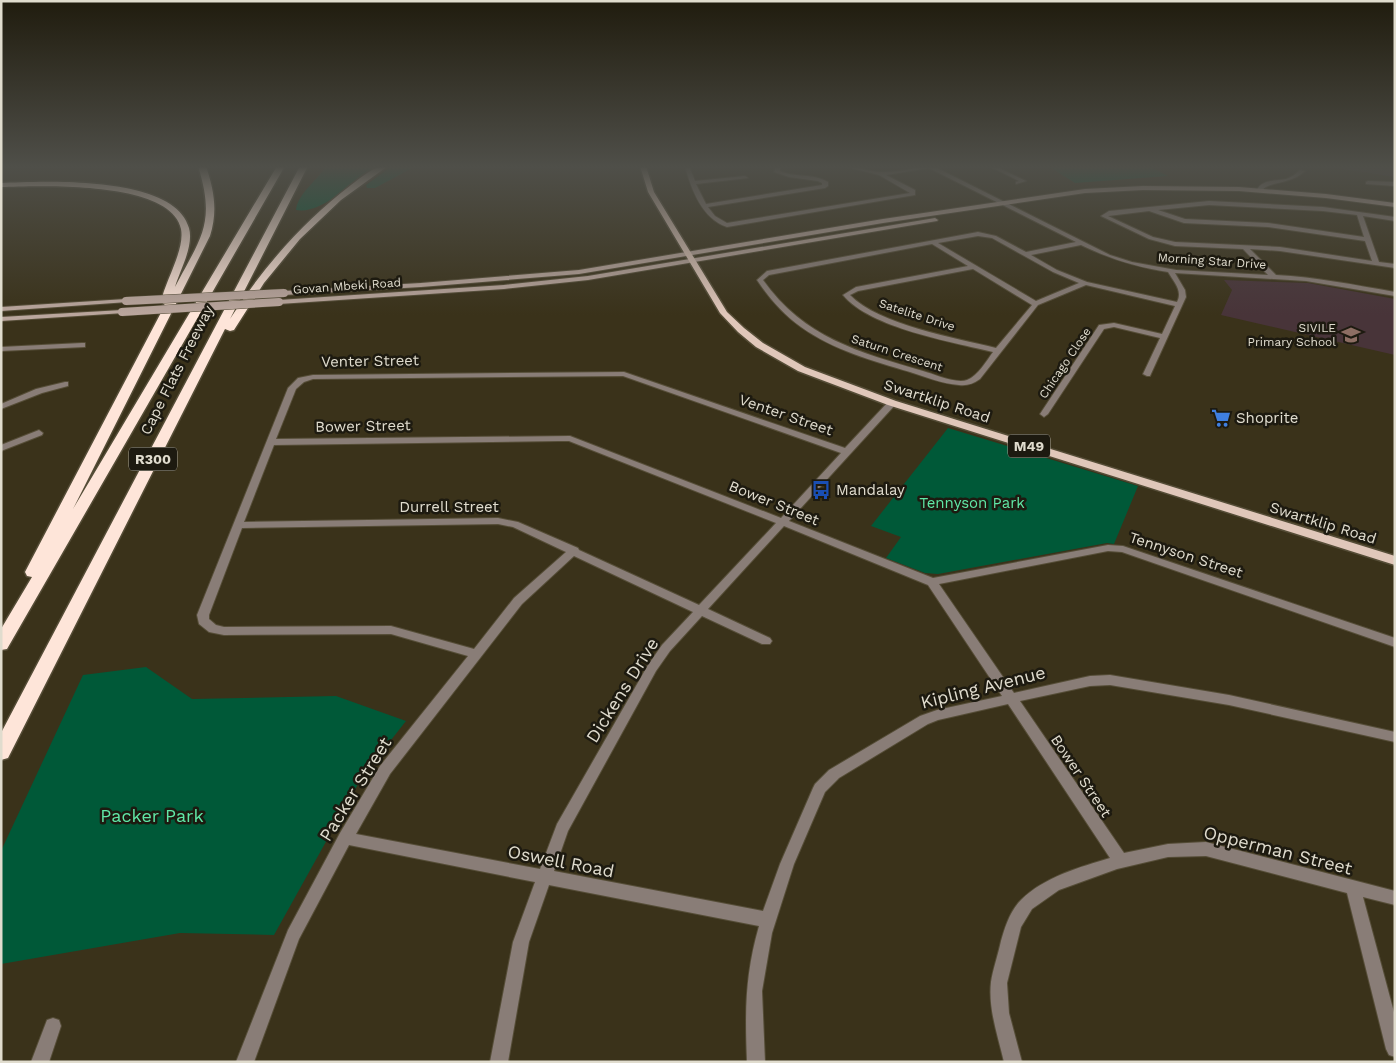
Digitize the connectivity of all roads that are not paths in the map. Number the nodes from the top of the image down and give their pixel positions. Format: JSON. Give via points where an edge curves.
{"nodes":[{"id":1,"x":178,"y":216,"type":"edge"},
{"id":2,"x":211,"y":216,"type":"edge"},
{"id":3,"x":252,"y":216,"type":"edge"},
{"id":4,"x":279,"y":216,"type":"edge"},
{"id":5,"x":320,"y":216,"type":"edge"},
{"id":6,"x":665,"y":216,"type":"edge"},
{"id":7,"x":712,"y":216,"type":"edge"},
{"id":8,"x":787,"y":216,"type":"edge"},
{"id":9,"x":931,"y":216,"type":"edge"},
{"id":10,"x":956,"y":216,"type":"edge"},
{"id":11,"x":1027,"y":216,"type":"edge"},
{"id":12,"x":1105,"y":216,"type":"edge"},
{"id":13,"x":1166,"y":216,"type":"edge"},
{"id":14,"x":1361,"y":216,"type":"edge"},
{"id":15,"x":1378,"y":216,"type":"edge"},
{"id":16,"x":1395,"y":218,"type":"edge"},
{"id":17,"x":1368,"y":239,"type":"junction"},
{"id":18,"x":932,"y":242,"type":"junction"},
{"id":19,"x":1082,"y":243,"type":"junction"},
{"id":20,"x":1244,"y":248,"type":"junction"},
{"id":21,"x":1026,"y":254,"type":"junction"},
{"id":22,"x":690,"y":258,"type":"junction"},
{"id":23,"x":1376,"y":263,"type":"junction"},
{"id":24,"x":1395,"y":266,"type":"edge"},
{"id":25,"x":972,"y":267,"type":"junction"},
{"id":26,"x":1170,"y":271,"type":"junction"},
{"id":27,"x":1274,"y":277,"type":"junction"},
{"id":28,"x":1085,"y":284,"type":"junction"},
{"id":29,"x":1395,"y":294,"type":"edge"},
{"id":30,"x":1036,"y":304,"type":"junction"},
{"id":31,"x":1179,"y":305,"type":"junction"},
{"id":32,"x":1,"y":310,"type":"edge"},
{"id":33,"x":1,"y":319,"type":"edge"},
{"id":34,"x":163,"y":320,"type":"junction"},
{"id":35,"x":1164,"y":337,"type":"junction"},
{"id":36,"x":82,"y":345,"type":"dead end"},
{"id":37,"x":1,"y":348,"type":"edge"},
{"id":38,"x":998,"y":351,"type":"junction"},
{"id":39,"x":1147,"y":374,"type":"dead end"},
{"id":40,"x":65,"y":384,"type":"dead end"},
{"id":41,"x":892,"y":404,"type":"junction"},
{"id":42,"x":1,"y":407,"type":"edge"},
{"id":43,"x":1044,"y":414,"type":"dead end"},
{"id":44,"x":39,"y":433,"type":"dead end"},
{"id":45,"x":270,"y":442,"type":"junction"},
{"id":46,"x":1,"y":448,"type":"edge"},
{"id":47,"x":847,"y":452,"type":"junction"},
{"id":48,"x":155,"y":456,"type":"junction"},
{"id":49,"x":783,"y":522,"type":"junction"},
{"id":50,"x":238,"y":525,"type":"junction"},
{"id":51,"x":574,"y":550,"type":"junction"},
{"id":52,"x":1395,"y":561,"type":"edge"},
{"id":53,"x":932,"y":582,"type":"junction"},
{"id":54,"x":701,"y":610,"type":"junction"},
{"id":55,"x":766,"y":641,"type":"dead end"},
{"id":56,"x":2,"y":643,"type":"edge"},
{"id":57,"x":1395,"y":643,"type":"edge"},
{"id":58,"x":475,"y":654,"type":"junction"},
{"id":59,"x":1010,"y":698,"type":"junction"},
{"id":60,"x":1395,"y":737,"type":"edge"},
{"id":61,"x":1,"y":752,"type":"edge"},
{"id":62,"x":346,"y":838,"type":"junction"},
{"id":63,"x":1121,"y":861,"type":"junction"},
{"id":64,"x":544,"y":877,"type":"junction"},
{"id":65,"x":1353,"y":888,"type":"junction"},
{"id":66,"x":1395,"y":898,"type":"edge"},
{"id":67,"x":769,"y":920,"type":"junction"},
{"id":68,"x":52,"y":1026,"type":"dead end"},
{"id":69,"x":1395,"y":1049,"type":"edge"},
{"id":70,"x":40,"y":1062,"type":"edge"},
{"id":71,"x":245,"y":1062,"type":"edge"},
{"id":72,"x":499,"y":1062,"type":"edge"},
{"id":73,"x":756,"y":1062,"type":"edge"},
{"id":74,"x":1013,"y":1062,"type":"edge"}],
"edges":[{"from":1,"to":34,"type":"highway","via":[[185,235],[167,290]]},
{"from":2,"to":34,"type":"highway","via":[[210,226]]},
{"from":3,"to":56,"type":"highway","name":"Cape Flats Freeway","number":"R300"},
{"from":4,"to":48,"type":"highway","name":"Cape Flats Freeway","number":"R300"},
{"from":5,"to":48,"type":"highway","via":[[268,272],[238,315],[196,394]]},
{"from":6,"to":22,"type":"main road","number":"M49"},
{"from":7,"to":8,"type":"street","via":[[716,221],[732,225]]},
{"from":9,"to":22,"type":"main road"},
{"from":10,"to":22,"type":"main road"},
{"from":11,"to":19,"type":"street","name":"Morning Star Drive"},
{"from":12,"to":20,"type":"street","via":[[1168,243]]},
{"from":13,"to":17,"type":"street","via":[[1184,221],[1268,225]]},
{"from":14,"to":17,"type":"street"},
{"from":15,"to":16,"type":"street"},
{"from":17,"to":23,"type":"street"},
{"from":18,"to":21,"type":"street","name":"Saturn Crescent","via":[[984,234]]},
{"from":18,"to":25,"type":"street"},
{"from":18,"to":38,"type":"street","name":"Saturn Crescent","via":[[767,273],[760,280],[793,319],[842,346],[882,362],[966,383],[977,377]]},
{"from":19,"to":21,"type":"street"},
{"from":19,"to":26,"type":"street","name":"Morning Star Drive","via":[[1125,262]]},
{"from":20,"to":23,"type":"street","via":[[1287,250]]},
{"from":20,"to":27,"type":"street"},
{"from":21,"to":28,"type":"street","name":"Saturn Crescent"},
{"from":22,"to":32,"type":"main road","name":"Govan Mbeki Road","bridge":true,"via":[[562,274]]},
{"from":22,"to":33,"type":"main road","name":"Govan Mbeki Road","bridge":true,"via":[[588,278],[530,285]]},
{"from":22,"to":41,"type":"main road","name":"Swartklip Road","number":"M49","via":[[724,313],[754,342],[812,373]]},
{"from":23,"to":24,"type":"street"},
{"from":25,"to":30,"type":"street"},
{"from":25,"to":38,"type":"street","name":"Satelite Drive","via":[[856,289],[846,295],[863,309],[892,321]]},
{"from":26,"to":27,"type":"street","name":"Morning Star Drive"},
{"from":26,"to":31,"type":"street","via":[[1184,294]]},
{"from":27,"to":29,"type":"street","name":"Morning Star Drive"},
{"from":28,"to":30,"type":"street","name":"Saturn Crescent"},
{"from":28,"to":31,"type":"street","name":"Saturn Crescent"},
{"from":30,"to":38,"type":"street","name":"Saturn Crescent"},
{"from":31,"to":35,"type":"street"},
{"from":34,"to":56,"type":"highway","via":[[29,580]]},
{"from":35,"to":39,"type":"street"},
{"from":35,"to":43,"type":"street","name":"Chicago Close","via":[[1119,326],[1102,327]]},
{"from":36,"to":37,"type":"street"},
{"from":40,"to":42,"type":"street"},
{"from":41,"to":47,"type":"street","name":"Dickens Drive"},
{"from":41,"to":52,"type":"main road","name":"Swartklip Road","number":"M49"},
{"from":44,"to":46,"type":"street"},
{"from":45,"to":47,"type":"street","name":"Venter Street","via":[[292,388],[301,380],[313,377],[616,373],[636,377]]},
{"from":45,"to":49,"type":"street","name":"Bower Street","via":[[559,438]]},
{"from":45,"to":50,"type":"street","name":"Venter Street"},
{"from":47,"to":49,"type":"street","name":"Dickens Drive"},
{"from":48,"to":61,"type":"highway","name":"Cape Flats Freeway","number":"R300"},
{"from":49,"to":53,"type":"street","name":"Bower Street"},
{"from":49,"to":54,"type":"street","name":"Dickens Drive"},
{"from":50,"to":51,"type":"street","name":"Durrell Street","via":[[498,521],[515,524]]},
{"from":50,"to":58,"type":"street","name":"Venter Street","via":[[203,615],[203,621],[213,629],[391,630]]},
{"from":51,"to":54,"type":"street","name":"Durrell Street"},
{"from":51,"to":58,"type":"street","name":"Packer Street","via":[[518,601]]},
{"from":53,"to":57,"type":"street","name":"Tennyson Street","via":[[1108,548],[1123,549]]},
{"from":53,"to":59,"type":"street","name":"Bower Street"},
{"from":54,"to":55,"type":"street","name":"Durrell Street"},
{"from":54,"to":64,"type":"street","name":"Dickens Drive","via":[[652,668],[562,828]]},
{"from":58,"to":62,"type":"street","name":"Packer Street","via":[[384,770]]},
{"from":59,"to":60,"type":"street","name":"Kipling Avenue","via":[[1090,681],[1110,680],[1229,700]]},
{"from":59,"to":63,"type":"street","name":"Bower Street"},
{"from":59,"to":67,"type":"street","name":"Kipling Avenue","via":[[924,720],[826,780],[788,859]]},
{"from":62,"to":64,"type":"street","name":"Oswell Road"},
{"from":62,"to":71,"type":"street","name":"Packer Street","via":[[293,935]]},
{"from":63,"to":65,"type":"street","name":"Opperman Street","via":[[1184,848],[1206,849]]},
{"from":63,"to":74,"type":"street","name":"Opperman Street","via":[[1063,880],[1042,892],[1020,912],[999,983]]},
{"from":64,"to":67,"type":"street","name":"Oswell Road"},
{"from":64,"to":72,"type":"street","name":"Dickens Drive","via":[[521,942]]},
{"from":65,"to":66,"type":"street","name":"Opperman Street"},
{"from":65,"to":69,"type":"street"},
{"from":67,"to":73,"type":"street","name":"Kipling Avenue","via":[[755,983]]},
{"from":68,"to":70,"type":"street"}]}
